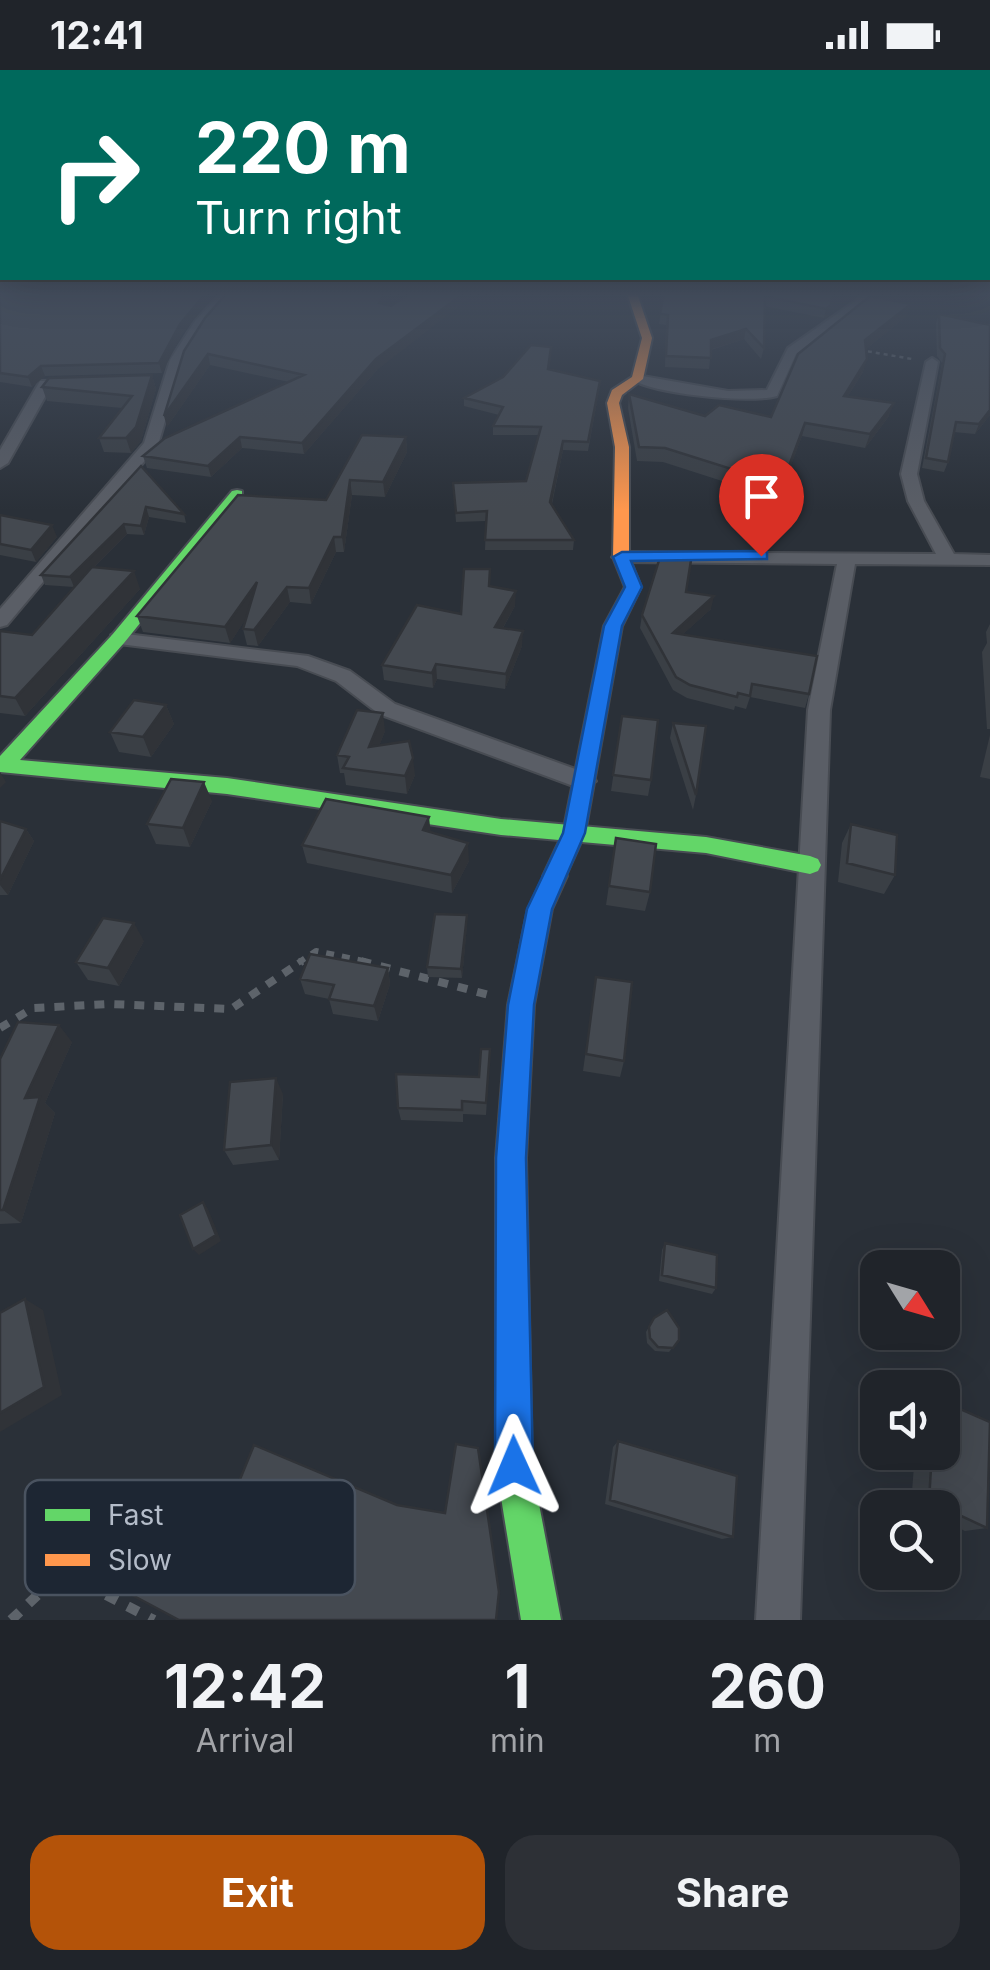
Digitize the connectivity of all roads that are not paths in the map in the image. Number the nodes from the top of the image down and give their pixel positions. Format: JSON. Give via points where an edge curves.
{"nodes":[{"id":1,"x":175,"y":365,"type":"edge"},
{"id":2,"x":641,"y":365,"type":"edge"},
{"id":3,"x":782,"y":365,"type":"edge"},
{"id":4,"x":931,"y":365,"type":"edge"},
{"id":5,"x":638,"y":379,"type":"junction"},
{"id":6,"x":150,"y":381,"type":"edge"},
{"id":7,"x":168,"y":381,"type":"junction"},
{"id":8,"x":97,"y":382,"type":"edge"},
{"id":9,"x":0,"y":464,"type":"edge"},
{"id":10,"x":238,"y":494,"type":"edge"},
{"id":11,"x":622,"y":557,"type":"junction"},
{"id":12,"x":847,"y":557,"type":"junction"},
{"id":13,"x":949,"y":560,"type":"junction"},
{"id":14,"x":990,"y":560,"type":"edge"},
{"id":15,"x":0,"y":621,"type":"edge"},
{"id":16,"x":118,"y":639,"type":"junction"},
{"id":17,"x":584,"y":781,"type":"junction"},
{"id":18,"x":574,"y":833,"type":"junction"},
{"id":19,"x":810,"y":865,"type":"junction"},
{"id":20,"x":541,"y":1620,"type":"edge"},
{"id":21,"x":778,"y":1620,"type":"edge"}],
"edges":[{"from":1,"to":7,"type":"street"},
{"from":2,"to":5,"type":"street"},
{"from":3,"to":5,"type":"street","via":[[770,394]]},
{"from":4,"to":13,"type":"street","via":[[909,474],[916,501]]},
{"from":5,"to":11,"type":"street","via":[[613,403],[622,447]]},
{"from":6,"to":7,"type":"street"},
{"from":7,"to":15,"type":"street","via":[[164,421],[151,444]]},
{"from":8,"to":9,"type":"street","via":[[45,384]]},
{"from":10,"to":16,"type":"street"},
{"from":11,"to":12,"type":"street"},
{"from":11,"to":17,"type":"street","via":[[633,587],[613,626]]},
{"from":12,"to":13,"type":"street"},
{"from":12,"to":19,"type":"street","via":[[819,710]]},
{"from":13,"to":14,"type":"street"},
{"from":16,"to":17,"type":"street","via":[[313,664],[343,676],[387,709]]},
{"from":16,"to":18,"type":"street","via":[[3,766],[227,786]]},
{"from":17,"to":18,"type":"street"},
{"from":18,"to":19,"type":"street","via":[[706,845]]},
{"from":18,"to":20,"type":"street","via":[[540,909],[521,1005],[511,1158],[514,1466]]},
{"from":19,"to":21,"type":"street"}]}
